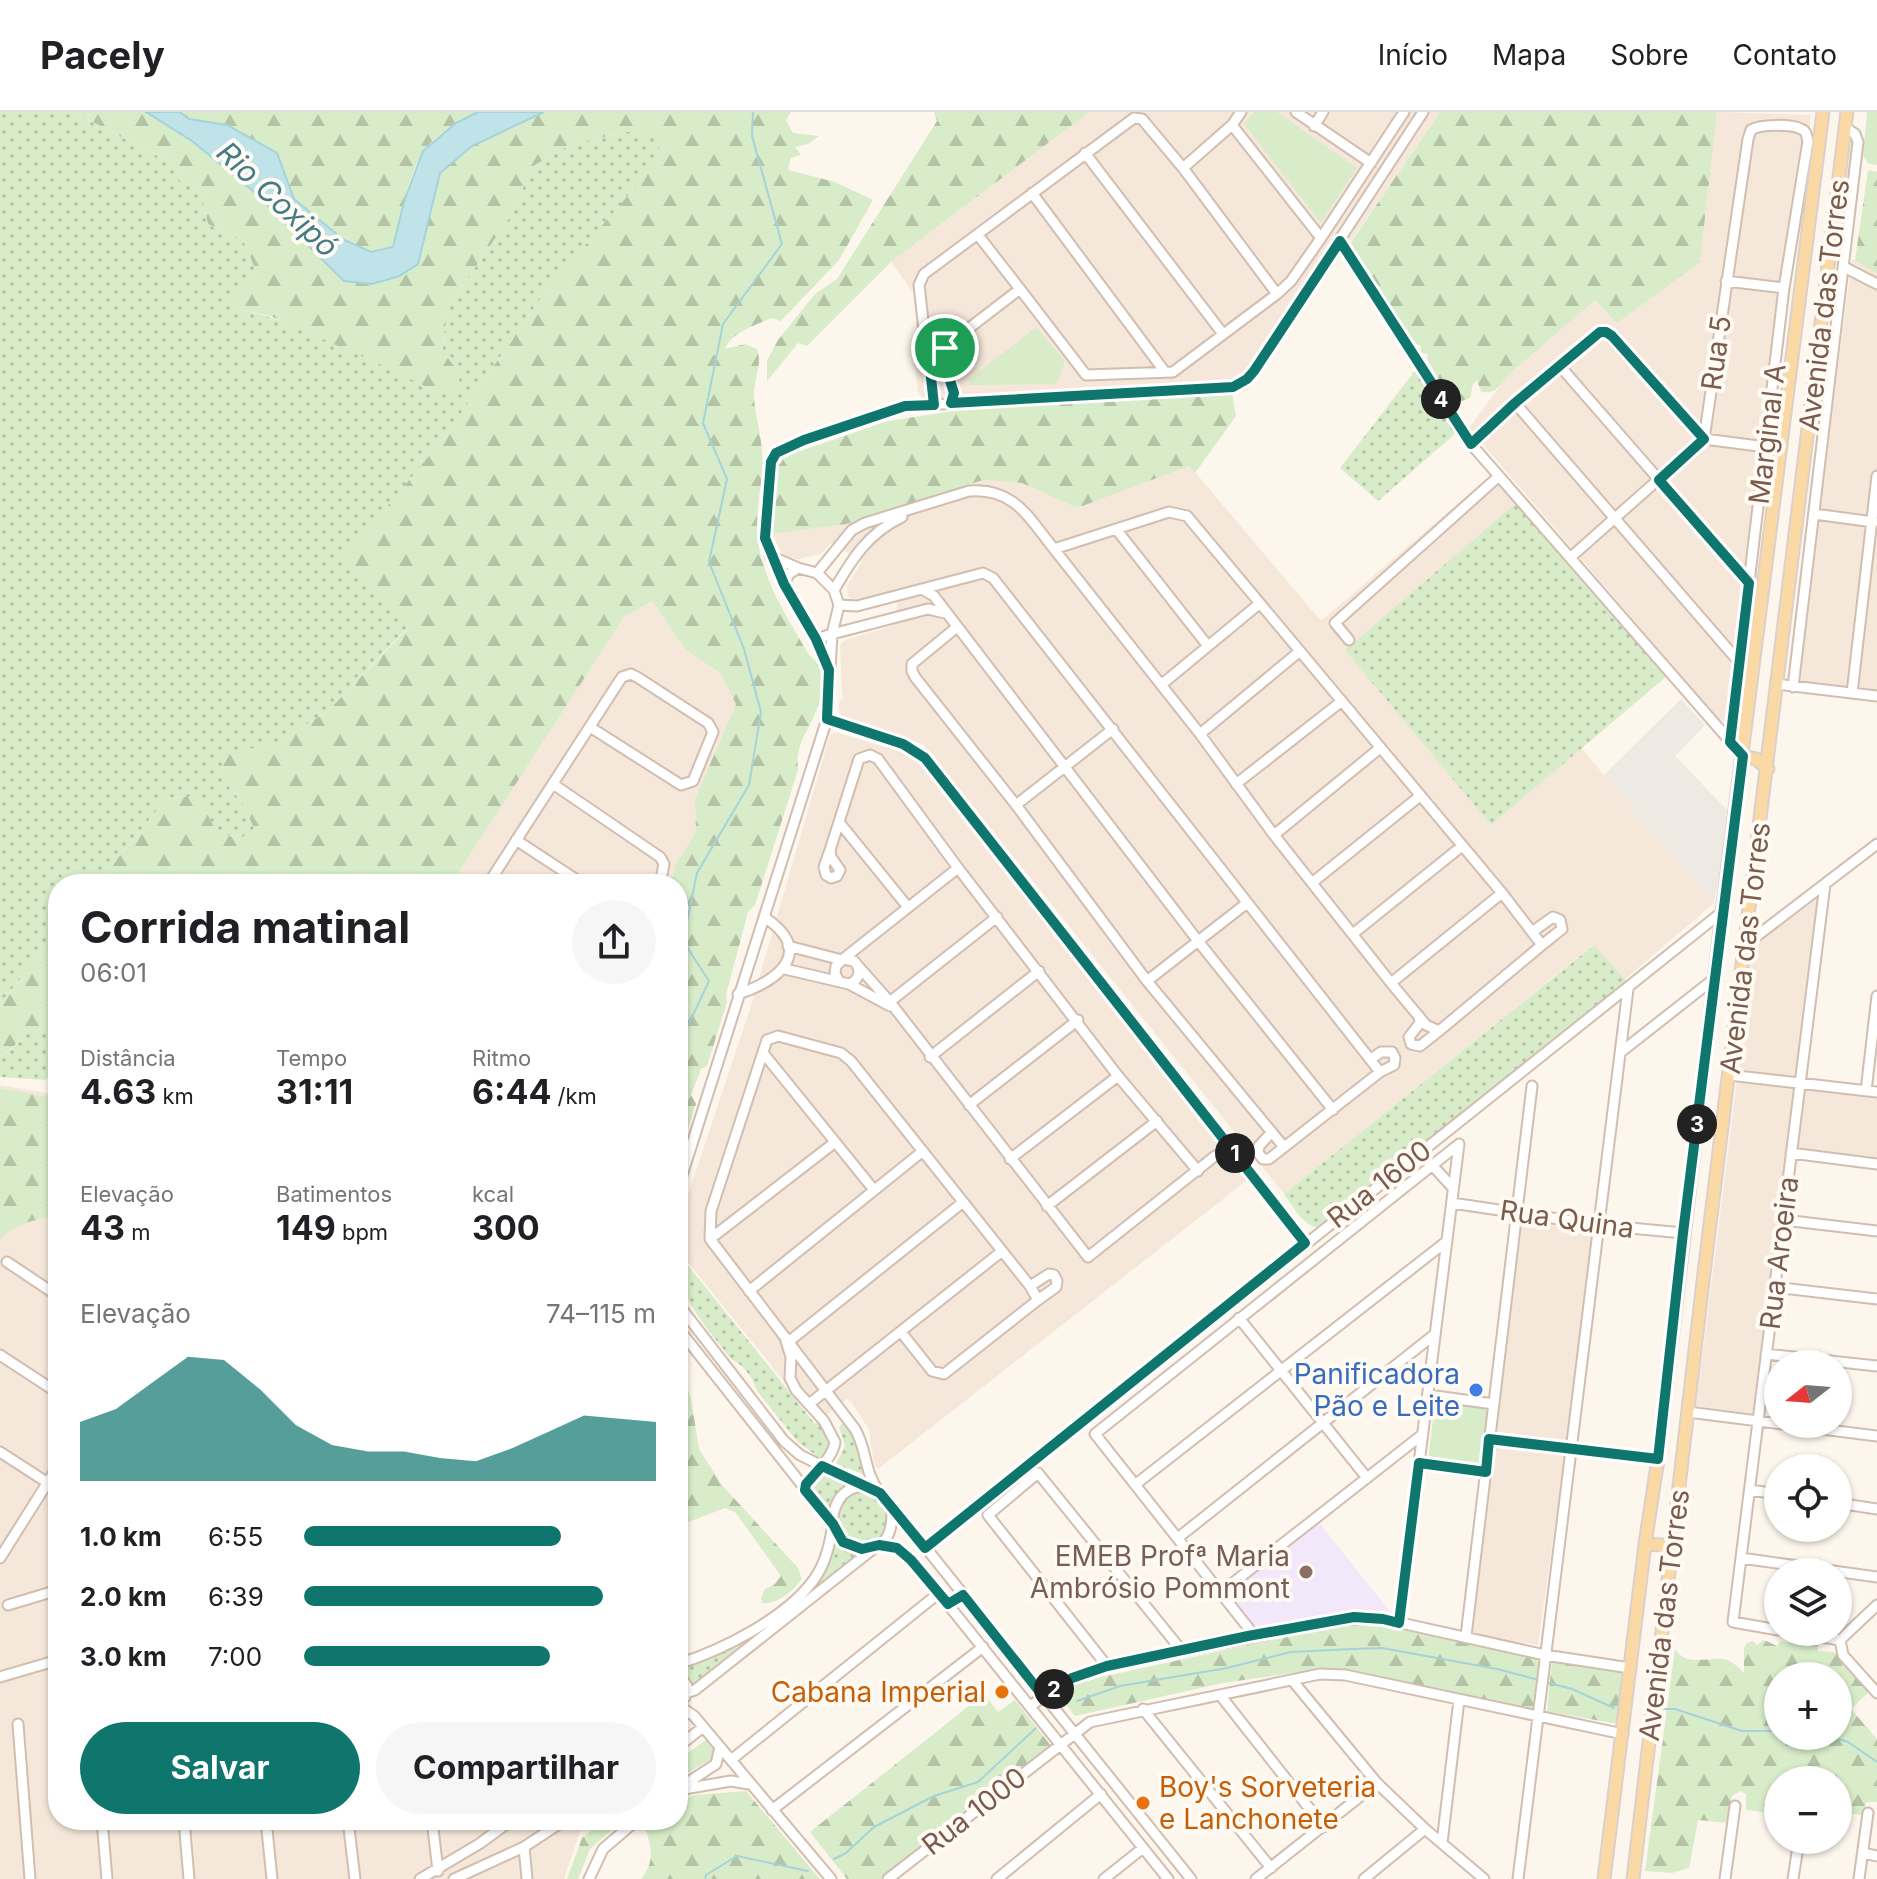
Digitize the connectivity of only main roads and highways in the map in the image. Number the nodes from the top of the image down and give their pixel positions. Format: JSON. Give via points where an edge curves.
{"nodes":[{"id":1,"x":1823,"y":112,"type":"edge"},
{"id":2,"x":1847,"y":112,"type":"edge"},
{"id":3,"x":1812,"y":196,"type":"junction"},
{"id":4,"x":1837,"y":203,"type":"junction"},
{"id":5,"x":1808,"y":235,"type":"junction"},
{"id":6,"x":1830,"y":247,"type":"junction"},
{"id":7,"x":1746,"y":732,"type":"junction"},
{"id":8,"x":1771,"y":740,"type":"junction"},
{"id":9,"x":1743,"y":756,"type":"junction"},
{"id":10,"x":1768,"y":769,"type":"junction"},
{"id":11,"x":1652,"y":1502,"type":"junction"},
{"id":12,"x":1677,"y":1506,"type":"junction"},
{"id":13,"x":1645,"y":1544,"type":"junction"},
{"id":14,"x":1671,"y":1559,"type":"junction"},
{"id":15,"x":1604,"y":1879,"type":"edge"},
{"id":16,"x":1633,"y":1879,"type":"edge"}],
"edges":[{"from":1,"to":3,"type":"main road","name":"Avenida das Torres"},
{"from":2,"to":4,"type":"main road","name":"Avenida das Torres"},
{"from":3,"to":4,"type":"main road"},
{"from":3,"to":5,"type":"main road","name":"Avenida das Torres"},
{"from":4,"to":6,"type":"main road","name":"Avenida das Torres"},
{"from":5,"to":6,"type":"main road","via":[[1823,235]]},
{"from":5,"to":7,"type":"main road","name":"Avenida das Torres"},
{"from":6,"to":8,"type":"main road","name":"Avenida das Torres"},
{"from":7,"to":8,"type":"main road"},
{"from":7,"to":9,"type":"main road","name":"Avenida das Torres"},
{"from":8,"to":10,"type":"main road","name":"Avenida das Torres"},
{"from":9,"to":10,"type":"main road"},
{"from":9,"to":11,"type":"main road","name":"Avenida das Torres"},
{"from":10,"to":12,"type":"main road","name":"Avenida das Torres"},
{"from":11,"to":12,"type":"main road","via":[[1665,1511]]},
{"from":11,"to":13,"type":"main road","name":"Avenida das Torres"},
{"from":12,"to":14,"type":"main road","name":"Avenida das Torres"},
{"from":13,"to":14,"type":"main road","via":[[1662,1545]]},
{"from":13,"to":15,"type":"main road","name":"Avenida das Torres"},
{"from":14,"to":16,"type":"main road","name":"Avenida das Torres"}]}
